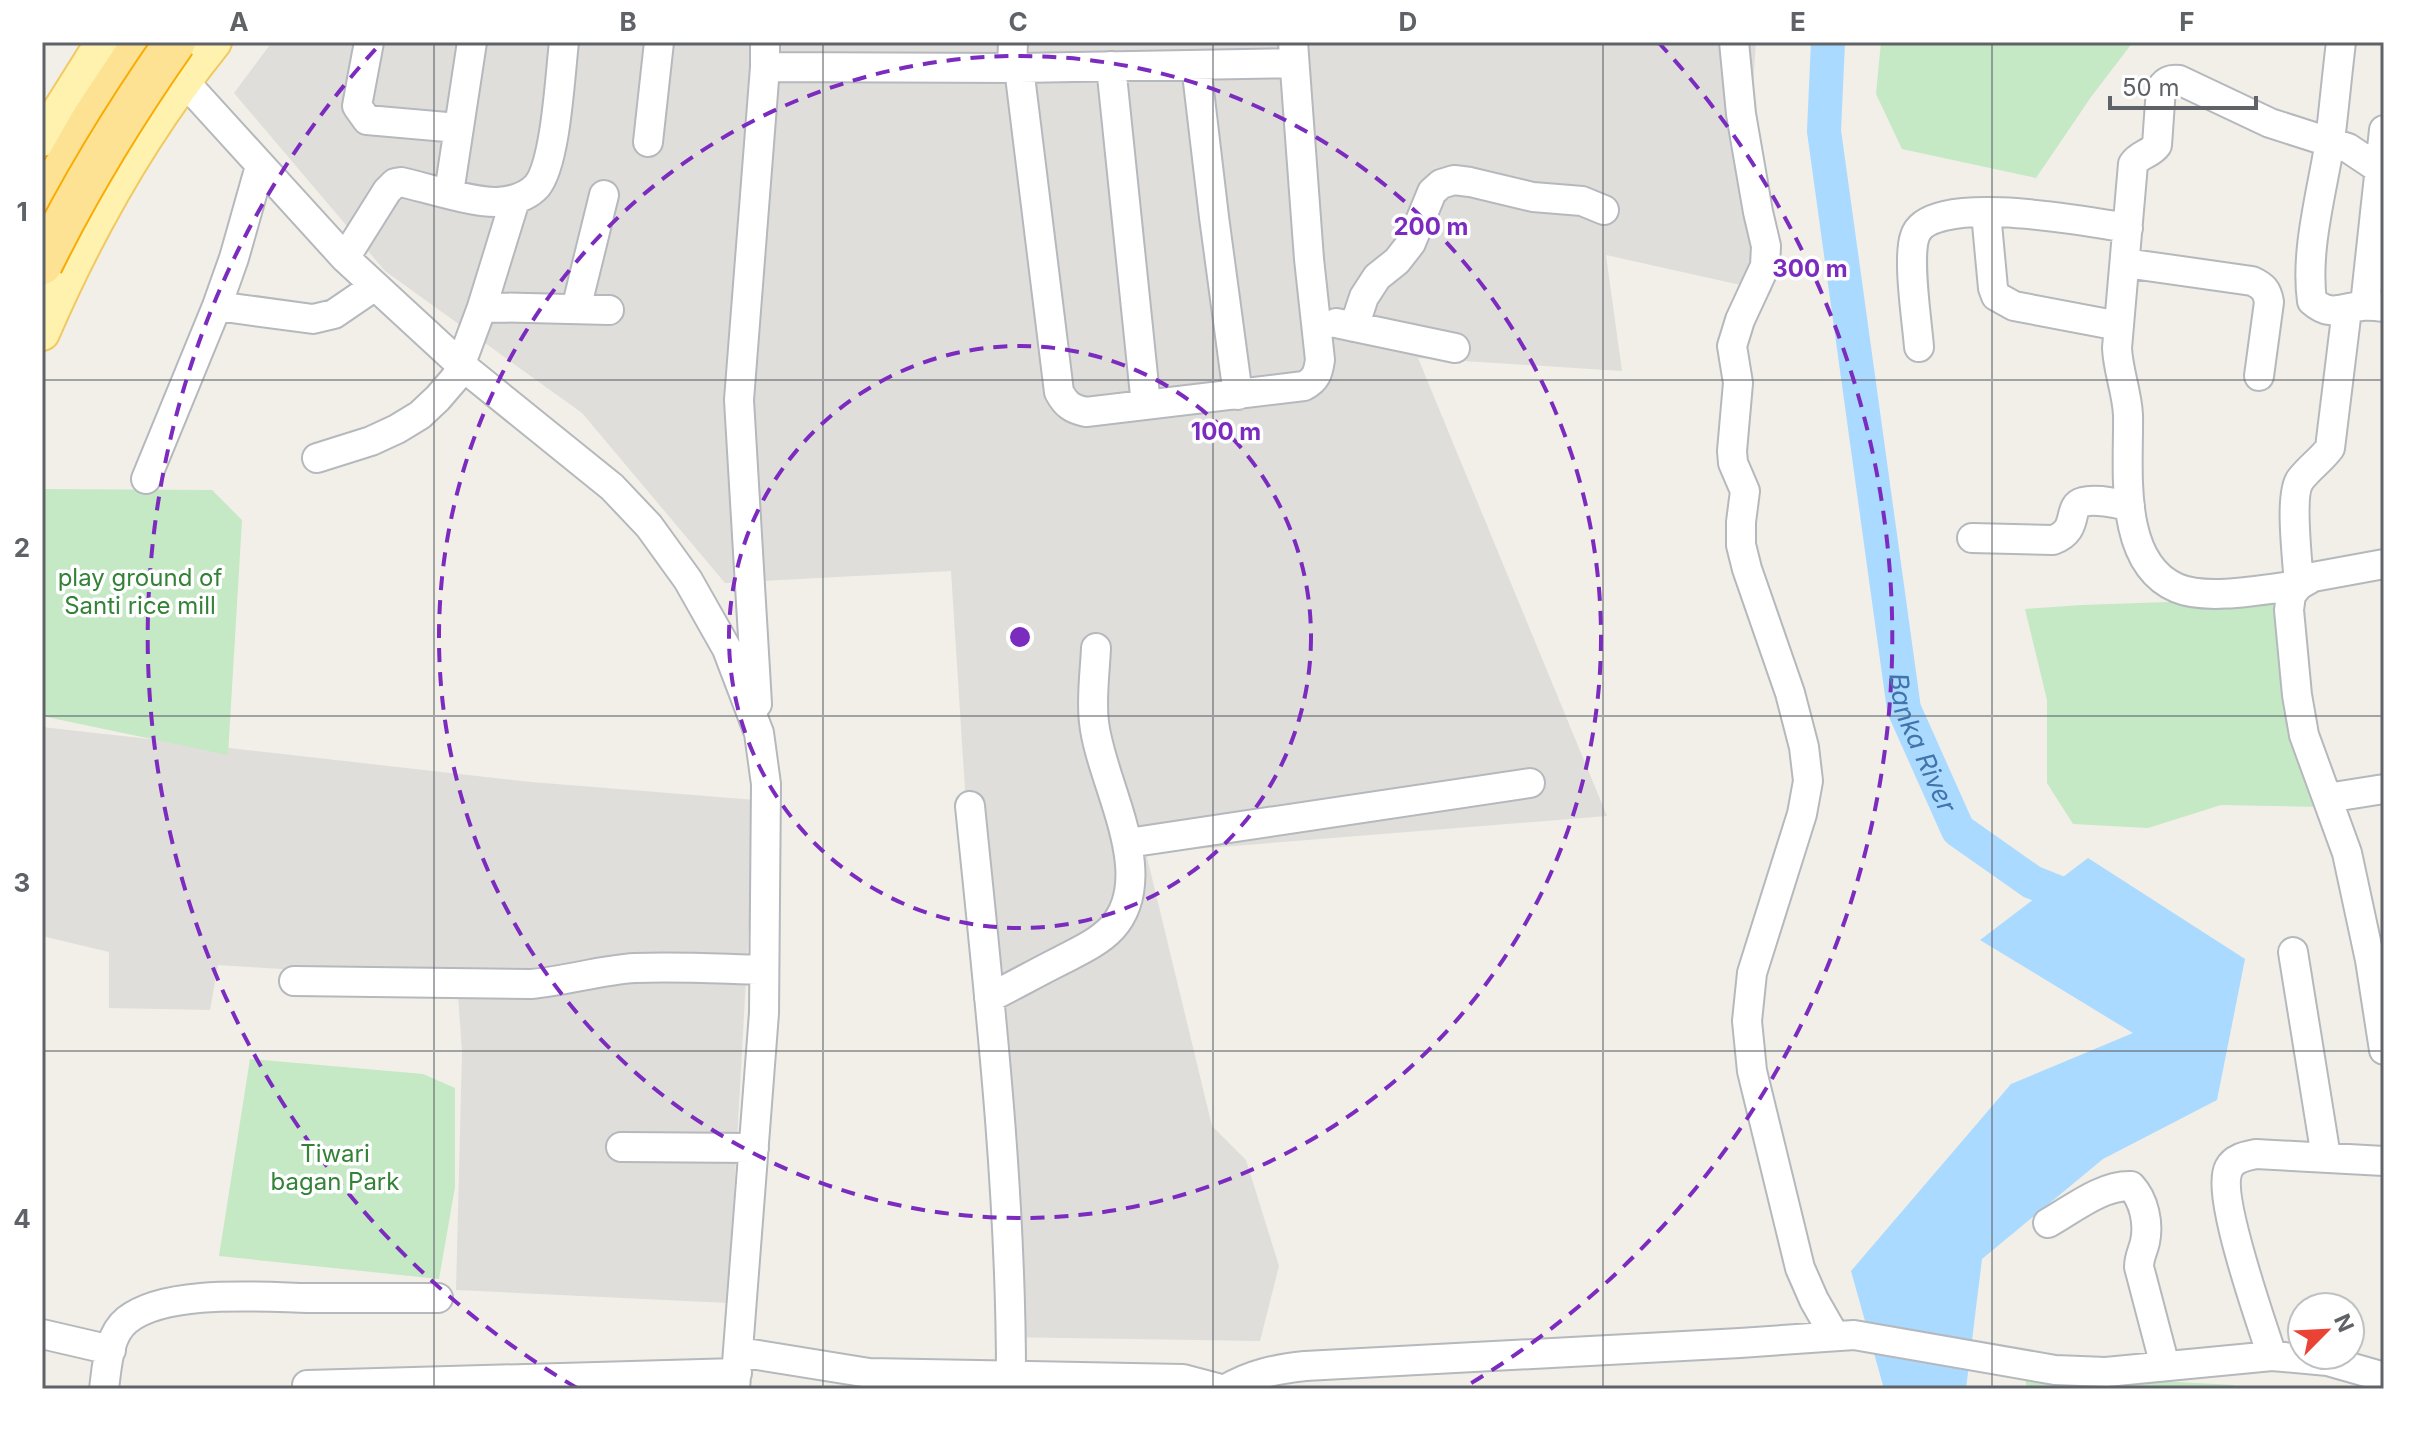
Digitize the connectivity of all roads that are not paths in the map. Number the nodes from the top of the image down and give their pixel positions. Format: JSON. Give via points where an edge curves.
{"nodes":[{"id":1,"x":103,"y":42,"type":"edge"},
{"id":2,"x":143,"y":42,"type":"edge"},
{"id":3,"x":152,"y":42,"type":"edge"},
{"id":4,"x":175,"y":42,"type":"edge"},
{"id":5,"x":214,"y":42,"type":"edge"},
{"id":6,"x":369,"y":42,"type":"edge"},
{"id":7,"x":472,"y":42,"type":"edge"},
{"id":8,"x":564,"y":42,"type":"edge"},
{"id":9,"x":659,"y":42,"type":"edge"},
{"id":10,"x":1734,"y":42,"type":"edge"},
{"id":11,"x":2341,"y":42,"type":"edge"},
{"id":12,"x":1293,"y":53,"type":"edge"},
{"id":13,"x":765,"y":54,"type":"edge"},
{"id":14,"x":1015,"y":59,"type":"edge"},
{"id":15,"x":1196,"y":65,"type":"junction"},
{"id":16,"x":1111,"y":66,"type":"junction"},
{"id":17,"x":182,"y":81,"type":"junction"},
{"id":18,"x":458,"y":128,"type":"junction"},
{"id":19,"x":2384,"y":130,"type":"edge"},
{"id":20,"x":42,"y":139,"type":"edge"},
{"id":21,"x":2330,"y":141,"type":"junction"},
{"id":22,"x":648,"y":142,"type":"dead end"},
{"id":23,"x":260,"y":166,"type":"junction"},
{"id":24,"x":2381,"y":168,"type":"edge"},
{"id":25,"x":449,"y":193,"type":"junction"},
{"id":26,"x":604,"y":195,"type":"dead end"},
{"id":27,"x":515,"y":200,"type":"junction"},
{"id":28,"x":42,"y":206,"type":"edge"},
{"id":29,"x":1604,"y":210,"type":"dead end"},
{"id":30,"x":1986,"y":213,"type":"junction"},
{"id":31,"x":2128,"y":228,"type":"junction"},
{"id":32,"x":345,"y":258,"type":"junction"},
{"id":33,"x":2125,"y":263,"type":"junction"},
{"id":34,"x":42,"y":264,"type":"edge"},
{"id":35,"x":375,"y":286,"type":"junction"},
{"id":36,"x":217,"y":306,"type":"junction"},
{"id":37,"x":482,"y":307,"type":"junction"},
{"id":38,"x":2366,"y":307,"type":"edge"},
{"id":39,"x":576,"y":309,"type":"junction"},
{"id":40,"x":609,"y":310,"type":"dead end"},
{"id":41,"x":1316,"y":318,"type":"junction"},
{"id":42,"x":2119,"y":326,"type":"junction"},
{"id":43,"x":1354,"y":327,"type":"junction"},
{"id":44,"x":42,"y":333,"type":"edge"},
{"id":45,"x":1919,"y":347,"type":"dead end"},
{"id":46,"x":1455,"y":348,"type":"dead end"},
{"id":47,"x":461,"y":365,"type":"junction"},
{"id":48,"x":2259,"y":376,"type":"dead end"},
{"id":49,"x":1238,"y":395,"type":"junction"},
{"id":50,"x":1146,"y":405,"type":"junction"},
{"id":51,"x":317,"y":458,"type":"dead end"},
{"id":52,"x":146,"y":479,"type":"dead end"},
{"id":53,"x":2130,"y":506,"type":"junction"},
{"id":54,"x":1972,"y":538,"type":"dead end"},
{"id":55,"x":2384,"y":564,"type":"edge"},
{"id":56,"x":2299,"y":585,"type":"junction"},
{"id":57,"x":1096,"y":648,"type":"dead end"},
{"id":58,"x":759,"y":733,"type":"junction"},
{"id":59,"x":1530,"y":783,"type":"dead end"},
{"id":60,"x":2384,"y":789,"type":"edge"},
{"id":61,"x":2327,"y":798,"type":"junction"},
{"id":62,"x":970,"y":806,"type":"dead end"},
{"id":63,"x":1128,"y":843,"type":"junction"},
{"id":64,"x":2293,"y":952,"type":"dead end"},
{"id":65,"x":764,"y":970,"type":"junction"},
{"id":66,"x":294,"y":981,"type":"dead end"},
{"id":67,"x":989,"y":998,"type":"junction"},
{"id":68,"x":2384,"y":1050,"type":"edge"},
{"id":69,"x":621,"y":1147,"type":"dead end"},
{"id":70,"x":754,"y":1148,"type":"junction"},
{"id":71,"x":2326,"y":1157,"type":"junction"},
{"id":72,"x":2384,"y":1161,"type":"edge"},
{"id":73,"x":2048,"y":1223,"type":"dead end"},
{"id":74,"x":438,"y":1298,"type":"dead end"},
{"id":75,"x":42,"y":1334,"type":"edge"},
{"id":76,"x":1844,"y":1335,"type":"junction"},
{"id":77,"x":111,"y":1350,"type":"junction"},
{"id":78,"x":2272,"y":1356,"type":"junction"},
{"id":79,"x":2165,"y":1366,"type":"junction"},
{"id":80,"x":737,"y":1371,"type":"edge"},
{"id":81,"x":1011,"y":1375,"type":"junction"},
{"id":82,"x":2384,"y":1377,"type":"edge"},
{"id":83,"x":307,"y":1385,"type":"dead end"},
{"id":84,"x":104,"y":1389,"type":"edge"},
{"id":85,"x":1224,"y":1389,"type":"edge"}],
"edges":[{"from":1,"to":20,"type":"main road"},
{"from":2,"to":28,"type":"highway"},
{"from":3,"to":17,"type":"street"},
{"from":4,"to":34,"type":"highway","bridge":true,"via":[[88,179]]},
{"from":5,"to":17,"type":"main road"},
{"from":6,"to":18,"type":"street","via":[[357,106],[367,120]]},
{"from":7,"to":18,"type":"street"},
{"from":8,"to":27,"type":"street","via":[[546,171],[535,188]]},
{"from":9,"to":22,"type":"street"},
{"from":10,"to":76,"type":"street","via":[[1741,114],[1766,246],[1765,266],[1732,346],[1738,383],[1733,463],[1745,491],[1741,545],[1790,693],[1808,781],[1752,973],[1747,1021],[1752,1071],[1800,1268],[1814,1300]]},
{"from":11,"to":21,"type":"street"},
{"from":12,"to":15,"type":"street"},
{"from":12,"to":41,"type":"street"},
{"from":13,"to":14,"type":"street"},
{"from":13,"to":58,"type":"street","via":[[739,400]]},
{"from":14,"to":16,"type":"street"},
{"from":14,"to":50,"type":"street","via":[[1059,392],[1074,410],[1086,412]]},
{"from":15,"to":16,"type":"street"},
{"from":15,"to":49,"type":"street"},
{"from":16,"to":50,"type":"street"},
{"from":17,"to":23,"type":"street"},
{"from":17,"to":44,"type":"main road","via":[[126,166]]},
{"from":18,"to":25,"type":"street"},
{"from":19,"to":24,"type":"street"},
{"from":21,"to":24,"type":"street"},
{"from":21,"to":31,"type":"street","via":[[2270,123],[2172,79],[2161,88],[2157,145],[2133,164]]},
{"from":21,"to":38,"type":"street","via":[[2316,225],[2312,301],[2321,309]]},
{"from":23,"to":32,"type":"street"},
{"from":23,"to":36,"type":"street"},
{"from":24,"to":38,"type":"street"},
{"from":25,"to":27,"type":"street","via":[[495,202]]},
{"from":25,"to":32,"type":"street","via":[[395,183]]},
{"from":26,"to":39,"type":"street"},
{"from":27,"to":37,"type":"street"},
{"from":29,"to":43,"type":"street","via":[[1582,201],[1533,197],[1470,182],[1441,184],[1432,192],[1411,243],[1364,297]]},
{"from":30,"to":31,"type":"street"},
{"from":30,"to":42,"type":"street","via":[[1996,296],[2014,306]]},
{"from":30,"to":45,"type":"street","via":[[1941,215],[1925,221],[1915,233]]},
{"from":31,"to":33,"type":"street"},
{"from":32,"to":35,"type":"street"},
{"from":33,"to":42,"type":"street"},
{"from":33,"to":48,"type":"street","via":[[2261,285],[2269,302]]},
{"from":35,"to":36,"type":"street","via":[[334,314],[313,319]]},
{"from":35,"to":47,"type":"street"},
{"from":36,"to":52,"type":"street"},
{"from":37,"to":39,"type":"street"},
{"from":37,"to":47,"type":"street"},
{"from":38,"to":56,"type":"street","via":[[2330,448],[2298,483]]},
{"from":39,"to":40,"type":"street"},
{"from":41,"to":43,"type":"street"},
{"from":41,"to":49,"type":"street","via":[[1320,360],[1313,381]]},
{"from":42,"to":53,"type":"street"},
{"from":43,"to":46,"type":"street"},
{"from":47,"to":51,"type":"street","via":[[420,415],[371,441]]},
{"from":47,"to":58,"type":"street","via":[[612,487],[649,526],[688,580],[727,649]]},
{"from":49,"to":50,"type":"street"},
{"from":53,"to":54,"type":"street","via":[[2079,502],[2071,528],[2053,540]]},
{"from":53,"to":56,"type":"street","via":[[2144,559],[2159,578],[2179,589],[2205,595]]},
{"from":55,"to":56,"type":"street","via":[[2313,577]]},
{"from":56,"to":61,"type":"street","via":[[2289,610],[2297,695],[2304,735]]},
{"from":57,"to":63,"type":"street","via":[[1093,720]]},
{"from":58,"to":65,"type":"street","via":[[766,784]]},
{"from":59,"to":63,"type":"street"},
{"from":60,"to":61,"type":"street"},
{"from":61,"to":68,"type":"street","via":[[2357,897]]},
{"from":62,"to":67,"type":"street"},
{"from":63,"to":67,"type":"street","via":[[1131,872],[1125,905],[1112,928],[1087,947]]},
{"from":64,"to":71,"type":"street"},
{"from":65,"to":66,"type":"street","via":[[635,968],[531,984]]},
{"from":65,"to":70,"type":"street"},
{"from":67,"to":81,"type":"street","via":[[1009,1246]]},
{"from":69,"to":70,"type":"street"},
{"from":70,"to":80,"type":"street"},
{"from":71,"to":72,"type":"street"},
{"from":71,"to":78,"type":"street","via":[[2256,1154],[2240,1157],[2229,1168],[2226,1185],[2237,1245]]},
{"from":73,"to":79,"type":"street","via":[[2120,1186],[2131,1186],[2138,1194],[2146,1224],[2139,1267]]},
{"from":74,"to":77,"type":"street","via":[[192,1300],[125,1321]]},
{"from":75,"to":77,"type":"street"},
{"from":76,"to":79,"type":"street","via":[[2055,1370]]},
{"from":76,"to":85,"type":"street","via":[[1305,1366],[1272,1370]]},
{"from":77,"to":84,"type":"street"},
{"from":78,"to":79,"type":"street"},
{"from":78,"to":82,"type":"street","via":[[2328,1361]]},
{"from":80,"to":81,"type":"street"},
{"from":80,"to":83,"type":"street"},
{"from":81,"to":85,"type":"street","via":[[1183,1379]]}]}
